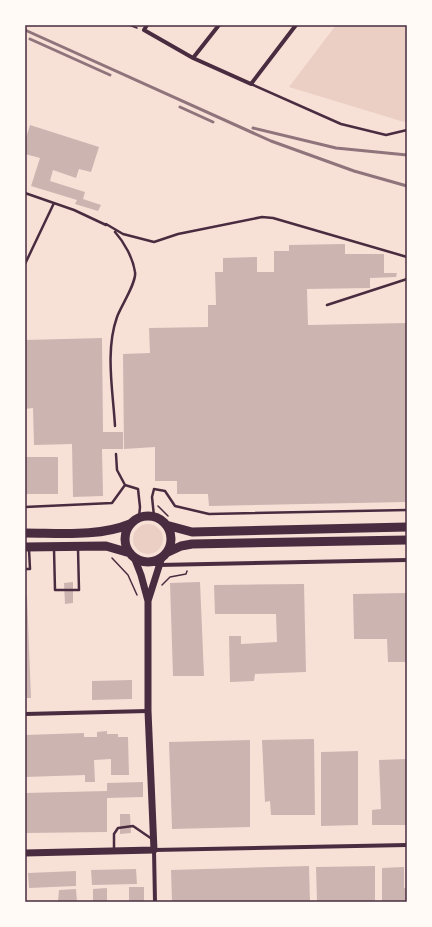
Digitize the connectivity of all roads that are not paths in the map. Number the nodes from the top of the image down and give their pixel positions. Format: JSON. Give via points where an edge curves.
{"nodes":[{"id":1,"x":148,"y":25,"type":"edge"},
{"id":2,"x":219,"y":25,"type":"edge"},
{"id":3,"x":296,"y":25,"type":"edge"},
{"id":4,"x":193,"y":58,"type":"junction"},
{"id":5,"x":251,"y":84,"type":"junction"},
{"id":6,"x":407,"y":130,"type":"edge"},
{"id":7,"x":25,"y":193,"type":"edge"},
{"id":8,"x":54,"y":203,"type":"junction"},
{"id":9,"x":106,"y":224,"type":"junction"},
{"id":10,"x":407,"y":257,"type":"edge"},
{"id":11,"x":25,"y":264,"type":"edge"},
{"id":12,"x":407,"y":279,"type":"edge"},
{"id":13,"x":326,"y":306,"type":"dead end"},
{"id":14,"x":115,"y":426,"type":"dead end"},
{"id":15,"x":116,"y":454,"type":"dead end"},
{"id":16,"x":125,"y":485,"type":"junction"},
{"id":17,"x":25,"y":507,"type":"edge"},
{"id":18,"x":407,"y":510,"type":"edge"},
{"id":19,"x":154,"y":516,"type":"junction"},
{"id":20,"x":139,"y":517,"type":"junction"},
{"id":21,"x":130,"y":524,"type":"junction"},
{"id":22,"x":166,"y":525,"type":"junction"},
{"id":23,"x":407,"y":527,"type":"edge"},
{"id":24,"x":25,"y":533,"type":"edge"},
{"id":25,"x":407,"y":540,"type":"edge"},
{"id":26,"x":54,"y":546,"type":"junction"},
{"id":27,"x":78,"y":546,"type":"junction"},
{"id":28,"x":27,"y":547,"type":"edge"},
{"id":29,"x":132,"y":555,"type":"junction"},
{"id":30,"x":162,"y":558,"type":"junction"},
{"id":31,"x":407,"y":560,"type":"edge"},
{"id":32,"x":25,"y":569,"type":"edge"},
{"id":33,"x":148,"y":601,"type":"junction"},
{"id":34,"x":148,"y":711,"type":"junction"},
{"id":35,"x":25,"y":714,"type":"edge"},
{"id":36,"x":154,"y":841,"type":"junction"},
{"id":37,"x":407,"y":845,"type":"edge"},
{"id":38,"x":154,"y":850,"type":"junction"},
{"id":39,"x":114,"y":851,"type":"junction"},
{"id":40,"x":25,"y":853,"type":"edge"},
{"id":41,"x":155,"y":902,"type":"edge"}],
"edges":[{"from":1,"to":4,"type":"street","via":[[144,30]]},
{"from":2,"to":4,"type":"street"},
{"from":3,"to":5,"type":"street"},
{"from":4,"to":5,"type":"street"},
{"from":5,"to":6,"type":"lane","via":[[341,124],[386,135]]},
{"from":7,"to":8,"type":"lane"},
{"from":8,"to":9,"type":"lane"},
{"from":8,"to":11,"type":"lane"},
{"from":9,"to":10,"type":"lane","via":[[123,234],[154,242],[178,234],[268,217]]},
{"from":9,"to":14,"type":"lane","via":[[124,244],[135,272],[111,338]]},
{"from":12,"to":13,"type":"lane"},
{"from":15,"to":16,"type":"lane","via":[[117,470]]},
{"from":16,"to":17,"type":"lane","via":[[112,503]]},
{"from":16,"to":20,"type":"lane","via":[[138,489]]},
{"from":18,"to":19,"type":"lane","via":[[209,514],[175,506],[165,491],[154,489]]},
{"from":19,"to":20,"type":"highway"},
{"from":19,"to":22,"type":"highway"},
{"from":20,"to":21,"type":"highway"},
{"from":21,"to":24,"type":"highway","via":[[112,530],[89,532]]},
{"from":21,"to":29,"type":"highway","via":[[125,538]]},
{"from":22,"to":23,"type":"highway","via":[[192,532]]},
{"from":22,"to":30,"type":"highway","via":[[171,539]]},
{"from":25,"to":30,"type":"highway","via":[[192,544],[181,546]]},
{"from":26,"to":27,"type":"highway"},
{"from":26,"to":27,"type":"lane","via":[[55,590],[79,590]]},
{"from":26,"to":28,"type":"highway"},
{"from":27,"to":29,"type":"highway","via":[[106,546]]},
{"from":28,"to":32,"type":"lane","via":[[30,569]]},
{"from":29,"to":30,"type":"highway","via":[[148,562]]},
{"from":29,"to":33,"type":"street"},
{"from":30,"to":31,"type":"street"},
{"from":30,"to":33,"type":"street"},
{"from":33,"to":34,"type":"street"},
{"from":34,"to":35,"type":"street"},
{"from":34,"to":36,"type":"street"},
{"from":36,"to":38,"type":"street"},
{"from":36,"to":39,"type":"lane","via":[[133,826],[118,828],[114,834]]},
{"from":37,"to":38,"type":"street"},
{"from":38,"to":39,"type":"street"},
{"from":38,"to":41,"type":"street"},
{"from":39,"to":40,"type":"street"}]}
